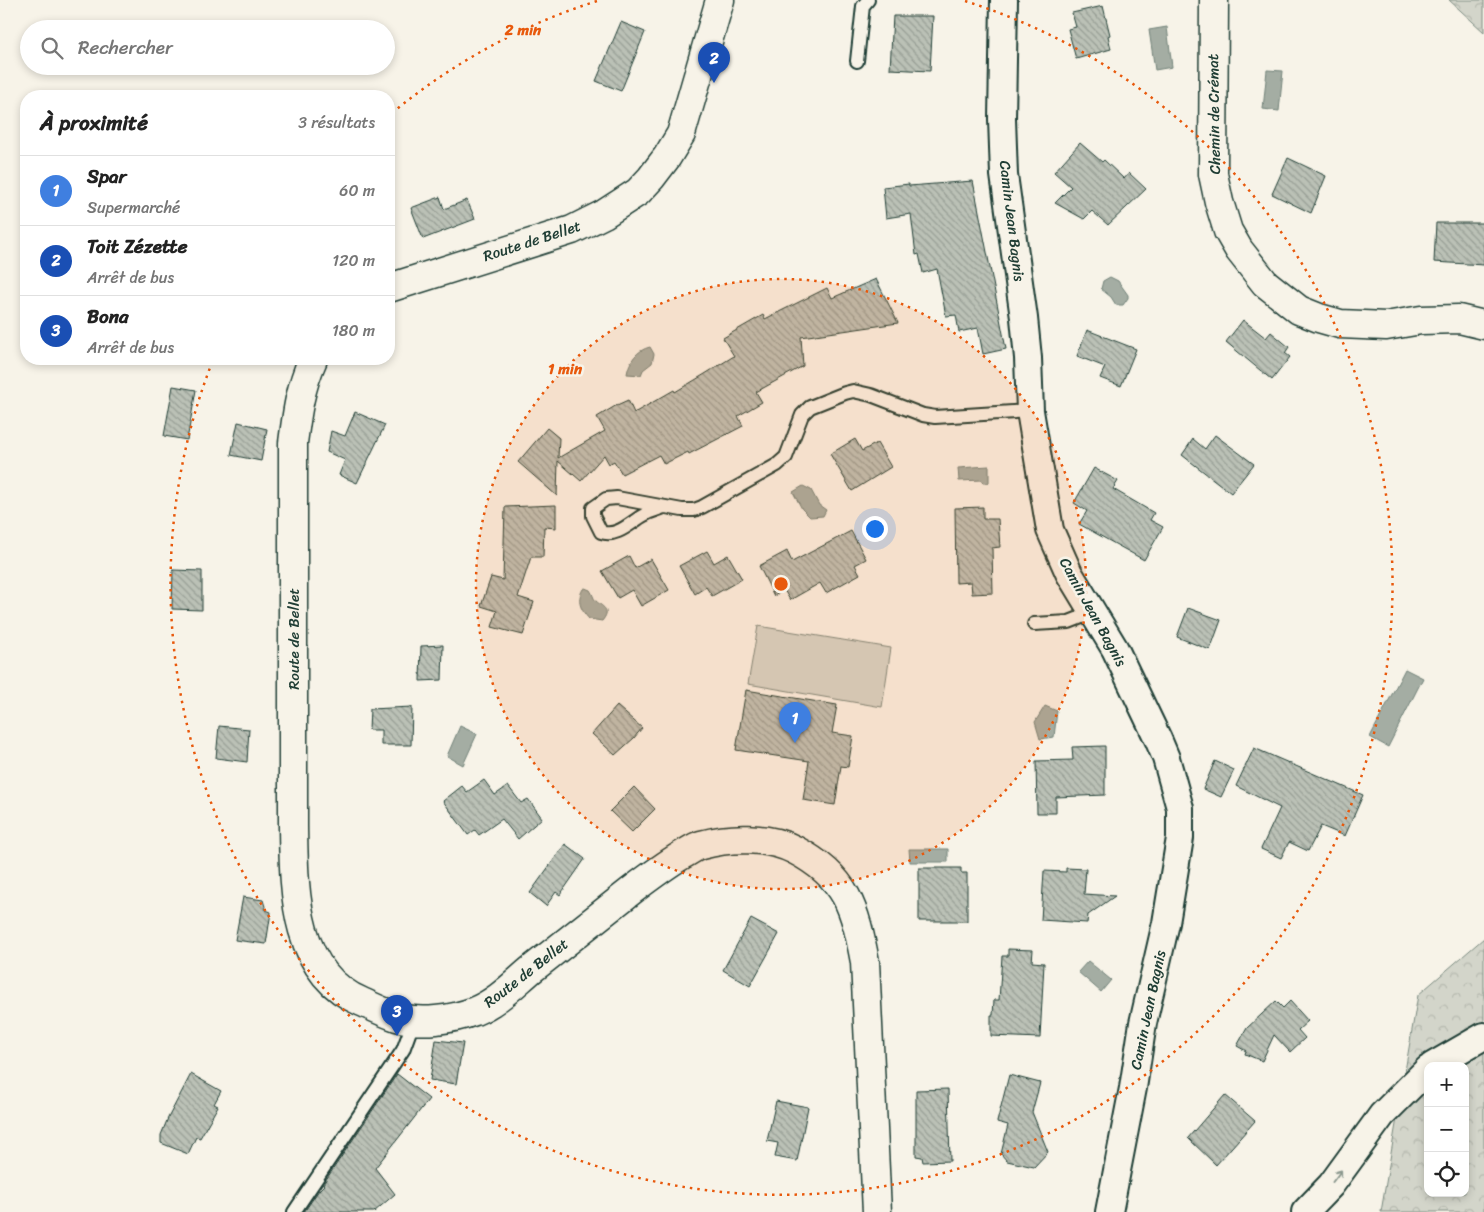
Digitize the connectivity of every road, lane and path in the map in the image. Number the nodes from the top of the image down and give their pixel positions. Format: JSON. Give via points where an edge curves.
{"nodes":[{"id":1,"x":720,"y":0,"type":"edge"},
{"id":2,"x":868,"y":0,"type":"edge"},
{"id":3,"x":1004,"y":0,"type":"edge"},
{"id":4,"x":1214,"y":0,"type":"edge"},
{"id":5,"x":857,"y":61,"type":"dead end"},
{"id":6,"x":395,"y":286,"type":"edge"},
{"id":7,"x":1484,"y":325,"type":"edge"},
{"id":8,"x":310,"y":365,"type":"edge"},
{"id":9,"x":1030,"y":412,"type":"junction"},
{"id":10,"x":664,"y":507,"type":"junction"},
{"id":11,"x":1092,"y":613,"type":"junction"},
{"id":12,"x":1034,"y":624,"type":"dead end"},
{"id":13,"x":414,"y":1020,"type":"junction"},
{"id":14,"x":1484,"y":1036,"type":"edge"},
{"id":15,"x":1439,"y":1062,"type":"edge"},
{"id":16,"x":1424,"y":1073,"type":"edge"},
{"id":17,"x":294,"y":1212,"type":"edge"},
{"id":18,"x":877,"y":1212,"type":"edge"},
{"id":19,"x":1109,"y":1212,"type":"edge"},
{"id":20,"x":1305,"y":1212,"type":"edge"}],
"edges":[{"from":1,"to":6,"type":"main road","name":"Route de Bellet","via":[[681,134],[638,192],[572,230]]},
{"from":2,"to":5,"type":"lane","via":[[863,6]]},
{"from":3,"to":9,"type":"street","name":"Camin Jean Bagnis","via":[[1004,175],[1024,318]]},
{"from":4,"to":7,"type":"main road","name":"Chemin de Crémat","via":[[1213,174],[1228,231],[1265,283],[1299,310],[1340,324],[1386,326],[1421,320],[1459,319]]},
{"from":8,"to":13,"type":"main road","name":"Route de Bellet","via":[[297,409],[293,444],[293,826],[296,899],[307,944],[327,977],[356,1000]]},
{"from":9,"to":10,"type":"lane","via":[[935,417],[853,391],[810,407],[802,415],[786,457],[777,465],[702,507],[688,510]]},
{"from":9,"to":11,"type":"street","name":"Camin Jean Bagnis","via":[[1050,530]]},
{"from":10,"to":10,"type":"lane","via":[[606,499],[593,508],[593,516],[601,532],[606,534]]},
{"from":11,"to":12,"type":"lane","via":[[1069,622]]},
{"from":11,"to":19,"type":"street","name":"Camin Jean Bagnis","via":[[1114,649],[1166,758],[1180,808],[1180,838],[1166,923],[1143,1023]]},
{"from":13,"to":17,"type":"lane","via":[[403,1050]]},
{"from":13,"to":18,"type":"main road","name":"Route de Bellet","via":[[462,1015],[491,1003],[662,867],[699,846],[729,840],[755,840],[788,847],[829,873],[840,887],[857,922],[865,962]]},
{"from":14,"to":15,"type":"street"},
{"from":20,"to":16,"type":"street","one_way":true,"via":[[1331,1184],[1382,1115]]}]}
